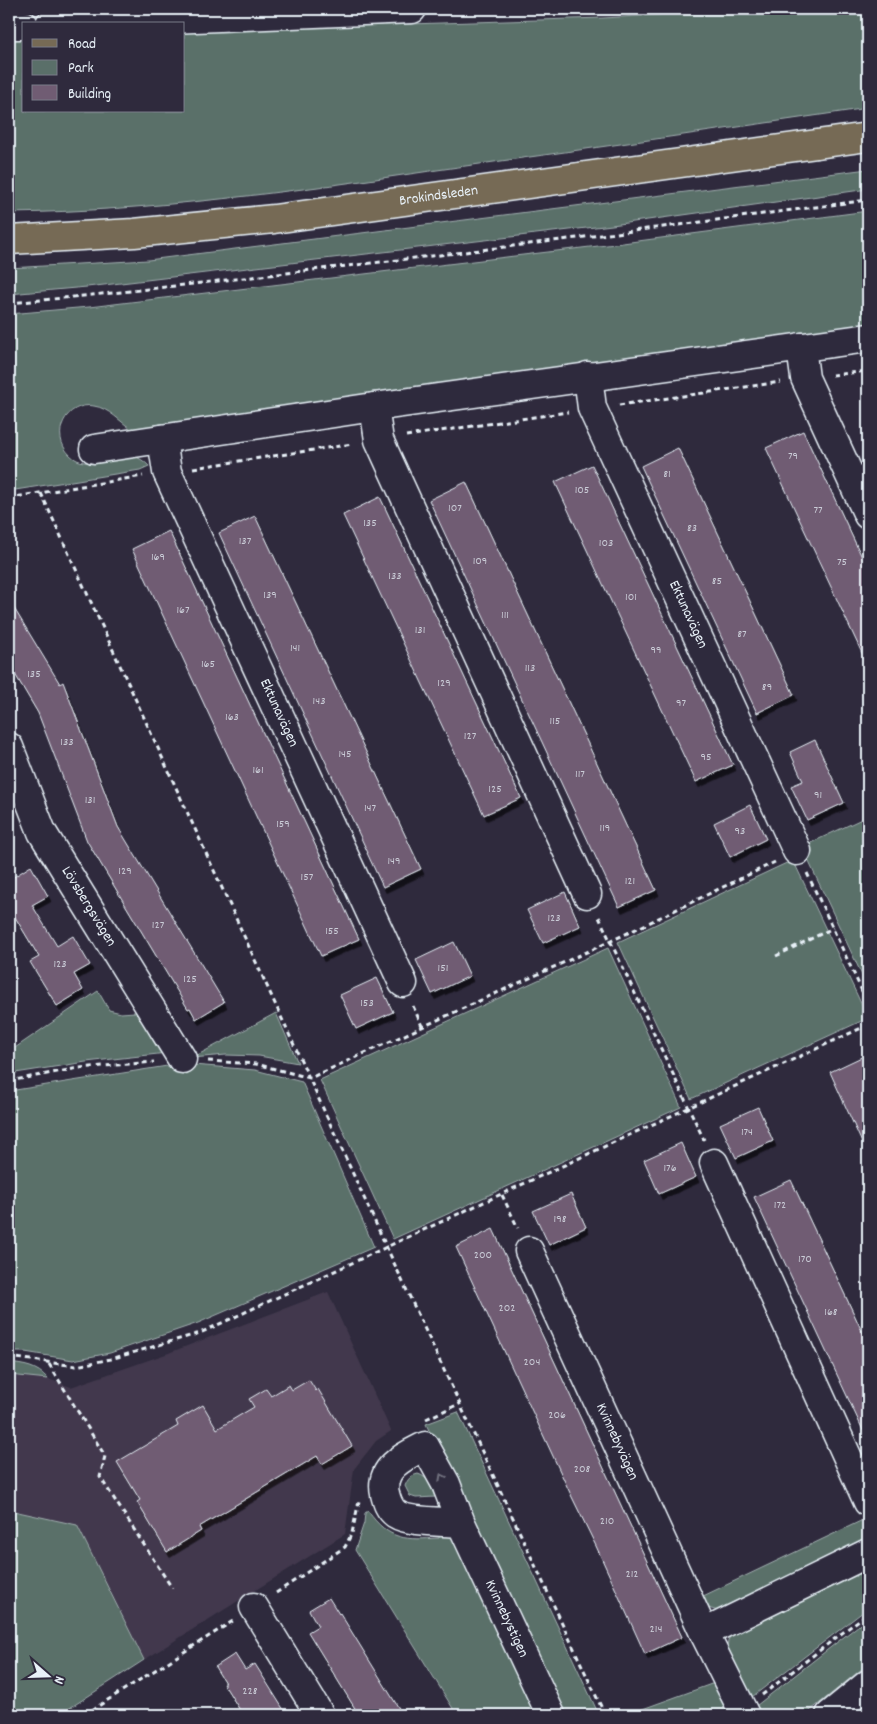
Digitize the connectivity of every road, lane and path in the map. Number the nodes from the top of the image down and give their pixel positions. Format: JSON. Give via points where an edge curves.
{"nodes":[{"id":1,"x":412,"y":9,"type":"edge"},
{"id":2,"x":98,"y":22,"type":"edge"},
{"id":3,"x":22,"y":25,"type":"edge"},
{"id":4,"x":9,"y":26,"type":"edge"},
{"id":5,"x":868,"y":136,"type":"edge"},
{"id":6,"x":868,"y":200,"type":"edge"},
{"id":7,"x":9,"y":240,"type":"edge"},
{"id":8,"x":9,"y":303,"type":"edge"},
{"id":9,"x":868,"y":338,"type":"edge"},
{"id":10,"x":801,"y":347,"type":"junction"},
{"id":11,"x":868,"y":371,"type":"edge"},
{"id":12,"x":588,"y":376,"type":"junction"},
{"id":13,"x":805,"y":378,"type":"junction"},
{"id":14,"x":374,"y":407,"type":"junction"},
{"id":15,"x":592,"y":408,"type":"junction"},
{"id":16,"x":162,"y":439,"type":"junction"},
{"id":17,"x":379,"y":440,"type":"junction"},
{"id":18,"x":94,"y":449,"type":"dead end"},
{"id":19,"x":167,"y":472,"type":"junction"},
{"id":20,"x":41,"y":493,"type":"junction"},
{"id":21,"x":9,"y":498,"type":"edge"},
{"id":22,"x":868,"y":515,"type":"edge"},
{"id":23,"x":9,"y":747,"type":"edge"},
{"id":24,"x":796,"y":851,"type":"junction"},
{"id":25,"x":587,"y":894,"type":"dead end"},
{"id":26,"x":833,"y":928,"type":"junction"},
{"id":27,"x":611,"y":941,"type":"junction"},
{"id":28,"x":776,"y":956,"type":"dead end"},
{"id":29,"x":403,"y":983,"type":"dead end"},
{"id":30,"x":868,"y":1004,"type":"edge"},
{"id":31,"x":868,"y":1025,"type":"edge"},
{"id":32,"x":182,"y":1059,"type":"dead end"},
{"id":33,"x":310,"y":1078,"type":"junction"},
{"id":34,"x":690,"y":1108,"type":"junction"},
{"id":35,"x":714,"y":1163,"type":"joint"},
{"id":36,"x":502,"y":1195,"type":"junction"},
{"id":37,"x":386,"y":1248,"type":"junction"},
{"id":38,"x":529,"y":1251,"type":"joint"},
{"id":39,"x":9,"y":1358,"type":"edge"},
{"id":40,"x":49,"y":1364,"type":"junction"},
{"id":41,"x":459,"y":1404,"type":"junction"},
{"id":42,"x":424,"y":1420,"type":"dead end"},
{"id":43,"x":359,"y":1498,"type":"dead end"},
{"id":44,"x":868,"y":1502,"type":"edge"},
{"id":45,"x":460,"y":1522,"type":"dead end"},
{"id":46,"x":868,"y":1553,"type":"edge"},
{"id":47,"x":172,"y":1588,"type":"dead end"},
{"id":48,"x":254,"y":1608,"type":"junction"},
{"id":49,"x":868,"y":1613,"type":"edge"},
{"id":50,"x":704,"y":1633,"type":"junction"},
{"id":51,"x":868,"y":1684,"type":"edge"},
{"id":52,"x":743,"y":1713,"type":"edge"},
{"id":53,"x":84,"y":1715,"type":"edge"},
{"id":54,"x":320,"y":1715,"type":"edge"},
{"id":55,"x":552,"y":1715,"type":"edge"},
{"id":56,"x":605,"y":1715,"type":"edge"},
{"id":57,"x":830,"y":1715,"type":"edge"}],
"edges":[{"from":1,"to":2,"type":"street"},
{"from":3,"to":4,"type":"street"},
{"from":5,"to":7,"type":"main road","name":"Brokindsleden","via":[[274,219],[134,234]]},
{"from":6,"to":8,"type":"path","via":[[614,234]]},
{"from":9,"to":10,"type":"street"},
{"from":10,"to":12,"type":"street"},
{"from":10,"to":13,"type":"street"},
{"from":11,"to":13,"type":"path"},
{"from":12,"to":14,"type":"street"},
{"from":12,"to":15,"type":"street","name":"Ektunavägen"},
{"from":13,"to":15,"type":"path"},
{"from":13,"to":22,"type":"street"},
{"from":14,"to":16,"type":"street"},
{"from":14,"to":17,"type":"street"},
{"from":15,"to":17,"type":"path"},
{"from":15,"to":24,"type":"street","name":"Ektunavägen"},
{"from":16,"to":18,"type":"street"},
{"from":16,"to":19,"type":"street","name":"Ektunavägen"},
{"from":17,"to":19,"type":"path"},
{"from":17,"to":25,"type":"street"},
{"from":19,"to":20,"type":"path"},
{"from":19,"to":29,"type":"street","name":"Ektunavägen"},
{"from":20,"to":21,"type":"path"},
{"from":20,"to":33,"type":"path"},
{"from":23,"to":32,"type":"street","name":"Lövsbergsvägen","via":[[42,832]]},
{"from":24,"to":26,"type":"path"},
{"from":24,"to":27,"type":"path"},
{"from":26,"to":28,"type":"path"},
{"from":26,"to":30,"type":"path"},
{"from":27,"to":33,"type":"path"},
{"from":27,"to":34,"type":"path"},
{"from":31,"to":34,"type":"path"},
{"from":33,"to":37,"type":"path"},
{"from":34,"to":35,"type":"path"},
{"from":34,"to":36,"type":"path"},
{"from":35,"to":44,"type":"street"},
{"from":36,"to":37,"type":"path"},
{"from":36,"to":38,"type":"path"},
{"from":37,"to":40,"type":"path","via":[[200,1333],[111,1359],[76,1366]]},
{"from":37,"to":41,"type":"path"},
{"from":38,"to":50,"type":"street","name":"Kvinnebyvägen"},
{"from":39,"to":40,"type":"path"},
{"from":40,"to":47,"type":"path","via":[[105,1456],[100,1477]]},
{"from":41,"to":42,"type":"path"},
{"from":41,"to":56,"type":"path"},
{"from":43,"to":48,"type":"path","via":[[352,1533],[345,1547]]},
{"from":45,"to":55,"type":"street","name":"Kvinnebystigen"},
{"from":46,"to":50,"type":"street"},
{"from":48,"to":53,"type":"path"},
{"from":48,"to":54,"type":"street"},
{"from":49,"to":52,"type":"path"},
{"from":50,"to":52,"type":"street","name":"Kvinnebyvägen"},
{"from":51,"to":57,"type":"street"}]}
